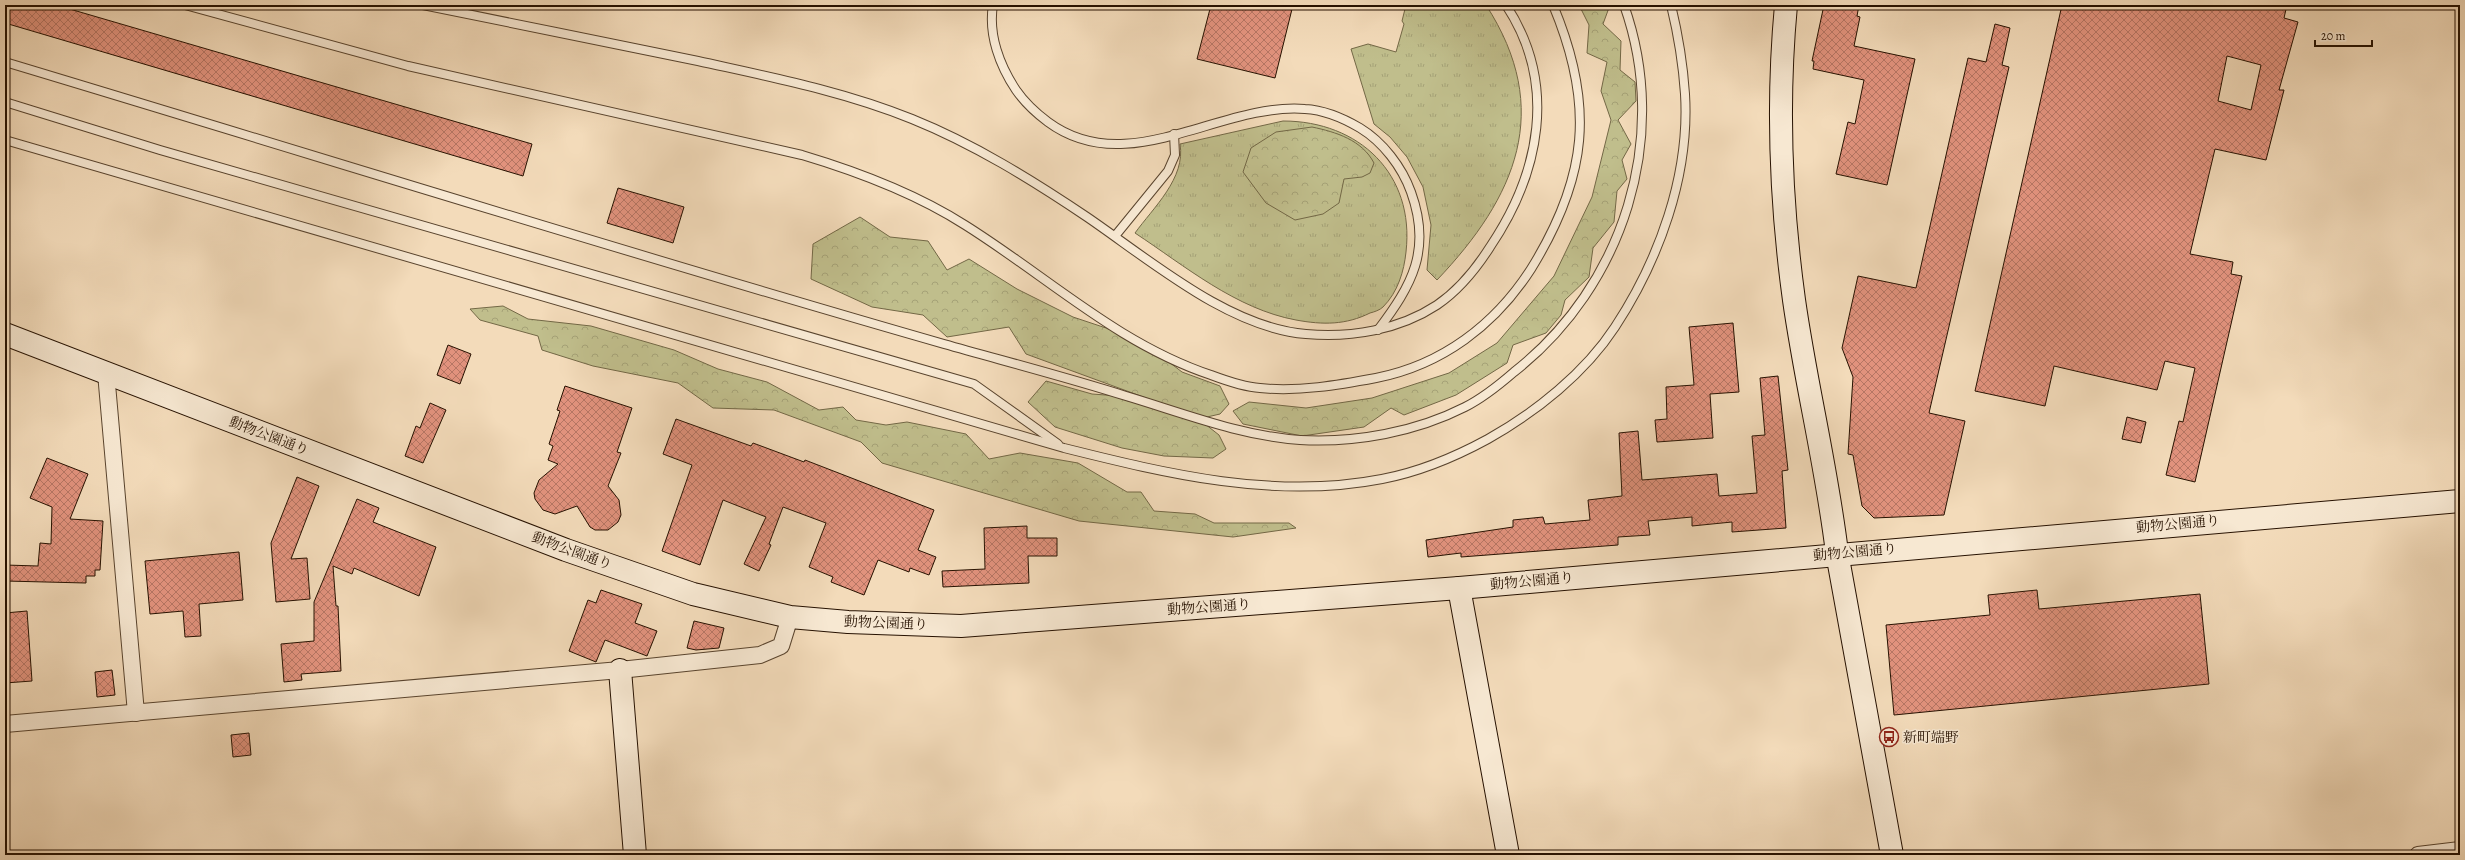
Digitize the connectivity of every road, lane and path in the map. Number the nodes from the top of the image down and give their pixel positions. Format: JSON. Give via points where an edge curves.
{"nodes":[{"id":1,"x":185,"y":5,"type":"edge"},
{"id":2,"x":423,"y":5,"type":"edge"},
{"id":3,"x":993,"y":5,"type":"edge"},
{"id":4,"x":1506,"y":5,"type":"edge"},
{"id":5,"x":1553,"y":5,"type":"edge"},
{"id":6,"x":1624,"y":5,"type":"edge"},
{"id":7,"x":1671,"y":5,"type":"edge"},
{"id":8,"x":1786,"y":5,"type":"edge"},
{"id":9,"x":5,"y":62,"type":"edge"},
{"id":10,"x":5,"y":102,"type":"edge"},
{"id":11,"x":1174,"y":134,"type":"junction"},
{"id":12,"x":5,"y":140,"type":"edge"},
{"id":13,"x":1116,"y":236,"type":"junction"},
{"id":14,"x":1378,"y":330,"type":"junction"},
{"id":15,"x":5,"y":334,"type":"edge"},
{"id":16,"x":106,"y":373,"type":"junction"},
{"id":17,"x":1064,"y":448,"type":"junction"},
{"id":18,"x":2460,"y":501,"type":"edge"},
{"id":19,"x":1837,"y":553,"type":"junction"},
{"id":20,"x":1459,"y":588,"type":"junction"},
{"id":21,"x":790,"y":618,"type":"junction"},
{"id":22,"x":620,"y":670,"type":"junction"},
{"id":23,"x":136,"y":713,"type":"junction"},
{"id":24,"x":5,"y":724,"type":"edge"},
{"id":25,"x":2460,"y":850,"type":"edge"},
{"id":26,"x":635,"y":855,"type":"edge"},
{"id":27,"x":1508,"y":855,"type":"edge"},
{"id":28,"x":1892,"y":855,"type":"edge"},
{"id":29,"x":2418,"y":855,"type":"edge"}],
"edges":[{"from":1,"to":5,"type":"lane","via":[[408,66],[802,155],[843,167],[890,186],[962,223],[1096,318],[1160,355],[1228,381],[1259,388],[1293,389],[1361,381],[1390,375],[1422,363],[1464,343],[1500,310],[1524,280],[1544,248],[1563,207],[1576,165],[1580,130],[1579,92],[1574,61]]},
{"from":2,"to":13,"type":"lane","via":[[812,86],[873,105],[913,119],[997,160]]},
{"from":3,"to":11,"type":"lane","via":[[992,31],[1006,76],[1038,114],[1057,129],[1078,139],[1123,144],[1146,142]]},
{"from":4,"to":14,"type":"lane","via":[[1528,51],[1534,77],[1537,128],[1529,173],[1516,204],[1497,238],[1454,292],[1420,315]]},
{"from":6,"to":9,"type":"lane","via":[[1634,34],[1640,64],[1643,100],[1642,138],[1629,206],[1600,272],[1579,306],[1557,334],[1528,362],[1466,406],[1423,424],[1338,440],[1297,440],[1212,423],[820,308]]},
{"from":7,"to":17,"type":"lane","via":[[1680,43],[1685,96],[1678,181],[1663,231],[1646,273],[1615,328],[1580,369],[1550,397],[1510,427],[1466,451],[1428,466],[1383,479],[1326,485],[1249,486],[1162,472]]},
{"from":8,"to":19,"type":"street","via":[[1782,140],[1785,221],[1794,301],[1832,511]]},
{"from":10,"to":17,"type":"lane","via":[[160,150],[974,384]]},
{"from":11,"to":13,"type":"lane","via":[[1175,155],[1168,171]]},
{"from":11,"to":14,"type":"lane","via":[[1280,109],[1327,112],[1369,133],[1396,162],[1408,184],[1417,209],[1420,229],[1419,251],[1413,274],[1402,298]]},
{"from":12,"to":17,"type":"lane"},
{"from":13,"to":14,"type":"lane","via":[[1201,294],[1255,322],[1306,334],[1333,335]]},
{"from":15,"to":16,"type":"street","name":"動物公園通り"},
{"from":16,"to":21,"type":"street","name":"動物公園通り","via":[[566,550],[694,594]]},
{"from":16,"to":23,"type":"street"},
{"from":18,"to":19,"type":"street","name":"動物公園通り"},
{"from":19,"to":20,"type":"street","name":"動物公園通り"},
{"from":19,"to":28,"type":"street"},
{"from":20,"to":21,"type":"street","name":"動物公園通り","via":[[961,626]]},
{"from":20,"to":27,"type":"street"},
{"from":21,"to":22,"type":"street","via":[[781,646],[760,655]]},
{"from":22,"to":23,"type":"street"},
{"from":22,"to":26,"type":"street"},
{"from":23,"to":24,"type":"street"},
{"from":25,"to":29,"type":"street"}]}
